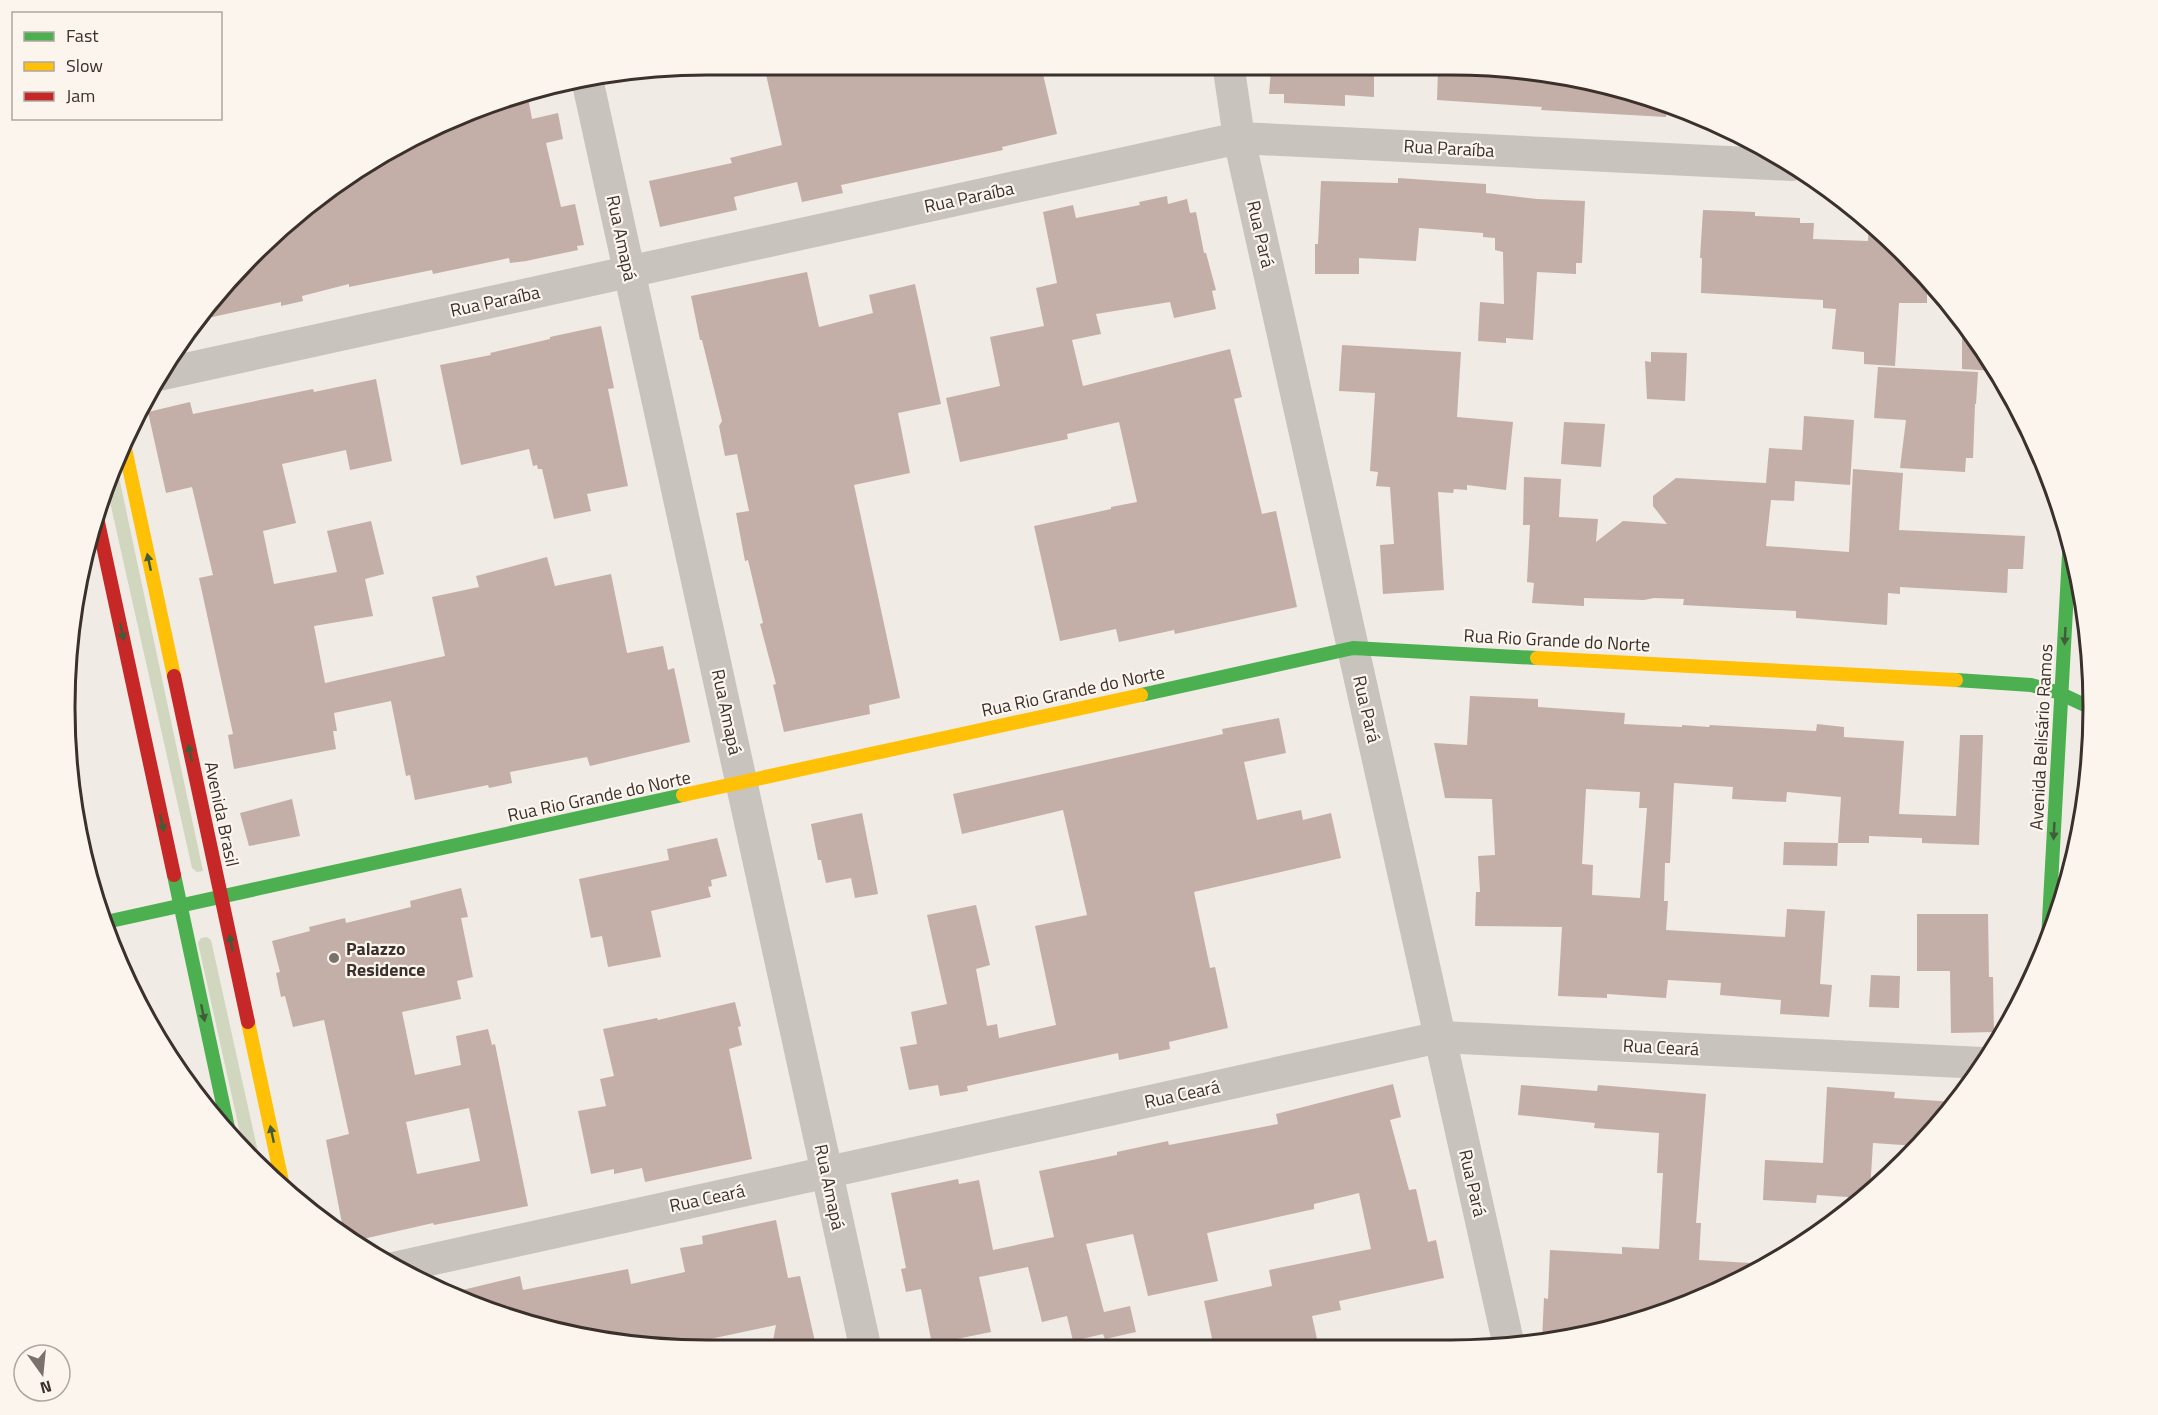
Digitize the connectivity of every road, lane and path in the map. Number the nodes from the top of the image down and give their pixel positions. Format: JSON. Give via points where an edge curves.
{"nodes":[{"id":1,"x":1230,"y":75,"type":"edge"},
{"id":2,"x":589,"y":86,"type":"edge"},
{"id":3,"x":1239,"y":138,"type":"junction"},
{"id":4,"x":1774,"y":164,"type":"edge"},
{"id":5,"x":630,"y":271,"type":"junction"},
{"id":6,"x":172,"y":372,"type":"edge"},
{"id":7,"x":127,"y":457,"type":"edge"},
{"id":8,"x":100,"y":533,"type":"edge"},
{"id":9,"x":2068,"y":573,"type":"edge"},
{"id":10,"x":1353,"y":648,"type":"junction"},
{"id":11,"x":2062,"y":693,"type":"junction"},
{"id":12,"x":2083,"y":704,"type":"edge"},
{"id":13,"x":743,"y":783,"type":"junction"},
{"id":14,"x":221,"y":896,"type":"junction"},
{"id":15,"x":180,"y":906,"type":"junction"},
{"id":16,"x":2050,"y":909,"type":"edge"},
{"id":17,"x":112,"y":921,"type":"edge"},
{"id":18,"x":1440,"y":1037,"type":"junction"},
{"id":19,"x":1973,"y":1063,"type":"edge"},
{"id":20,"x":226,"y":1117,"type":"edge"},
{"id":21,"x":826,"y":1172,"type":"junction"},
{"id":22,"x":280,"y":1174,"type":"edge"},
{"id":23,"x":409,"y":1265,"type":"edge"},
{"id":24,"x":1507,"y":1338,"type":"edge"},
{"id":25,"x":864,"y":1340,"type":"edge"}],
"edges":[{"from":1,"to":3,"type":"street","name":"Rua Pará"},
{"from":2,"to":5,"type":"street","name":"Rua Amapá"},
{"from":3,"to":4,"type":"street","name":"Rua Paraíba"},
{"from":3,"to":5,"type":"street","name":"Rua Paraíba"},
{"from":3,"to":10,"type":"street","name":"Rua Pará"},
{"from":5,"to":6,"type":"street","name":"Rua Paraíba"},
{"from":5,"to":13,"type":"street","name":"Rua Amapá"},
{"from":14,"to":7,"type":"main road","name":"Avenida Brasil","one_way":true},
{"from":8,"to":15,"type":"main road","one_way":true},
{"from":9,"to":11,"type":"main road","name":"Avenida Belisário Ramos","one_way":true},
{"from":10,"to":11,"type":"main road","name":"Rua Rio Grande do Norte","via":[[2021,683]]},
{"from":10,"to":13,"type":"main road","name":"Rua Rio Grande do Norte"},
{"from":10,"to":18,"type":"street","name":"Rua Pará"},
{"from":11,"to":12,"type":"main road","name":"Rua Rio Grande do Norte"},
{"from":11,"to":16,"type":"main road","name":"Avenida Belisário Ramos","one_way":true},
{"from":13,"to":14,"type":"main road","name":"Rua Rio Grande do Norte"},
{"from":13,"to":21,"type":"street","name":"Rua Amapá"},
{"from":14,"to":15,"type":"main road","name":"Rua Rio Grande do Norte"},
{"from":22,"to":14,"type":"main road","name":"Avenida Brasil","one_way":true},
{"from":15,"to":17,"type":"main road","name":"Rua Rio Grande do Norte"},
{"from":15,"to":20,"type":"main road","one_way":true},
{"from":18,"to":19,"type":"street","name":"Rua Ceará"},
{"from":18,"to":21,"type":"street","name":"Rua Ceará"},
{"from":18,"to":24,"type":"street","name":"Rua Pará"},
{"from":21,"to":23,"type":"street","name":"Rua Ceará"},
{"from":21,"to":25,"type":"street","name":"Rua Amapá"}]}
